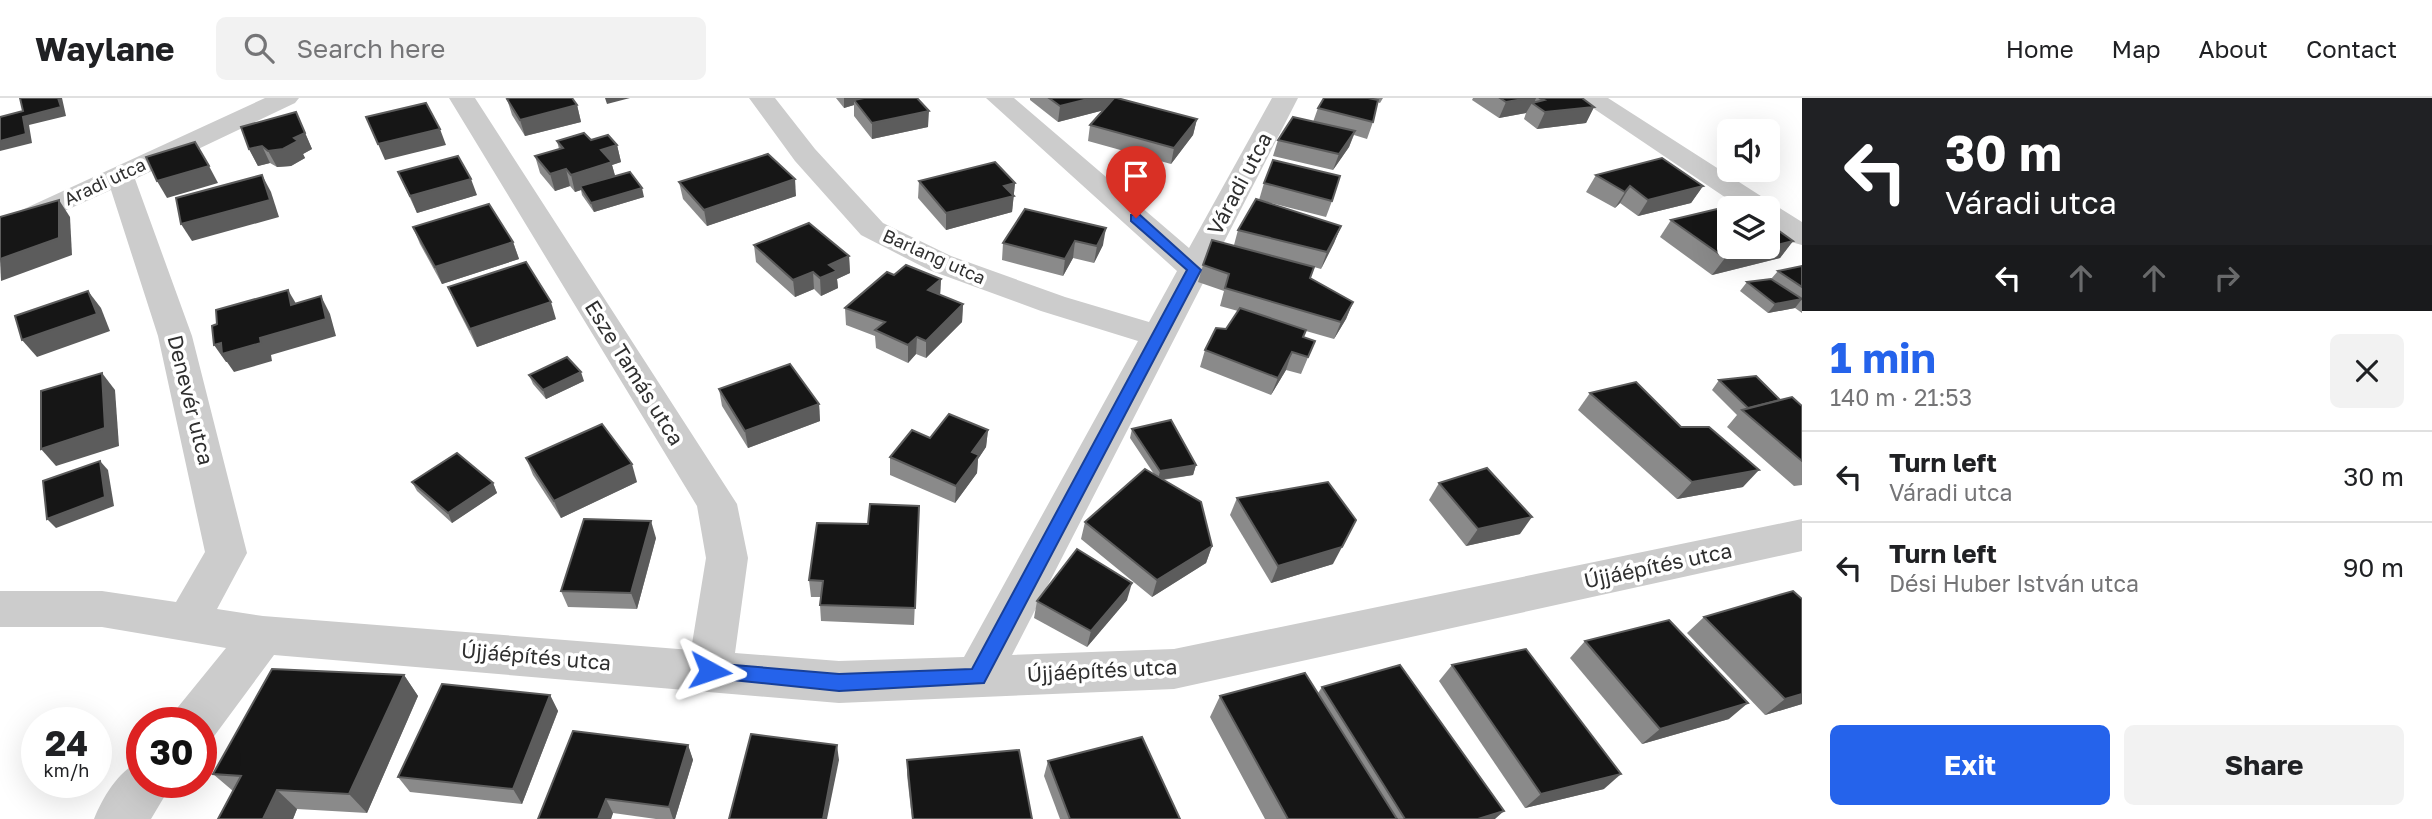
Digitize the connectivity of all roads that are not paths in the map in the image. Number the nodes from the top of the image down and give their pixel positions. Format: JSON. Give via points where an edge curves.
{"nodes":[{"id":1,"x":286,"y":98,"type":"edge"},
{"id":2,"x":462,"y":98,"type":"edge"},
{"id":3,"x":762,"y":98,"type":"edge"},
{"id":4,"x":999,"y":98,"type":"edge"},
{"id":5,"x":1285,"y":98,"type":"edge"},
{"id":6,"x":1591,"y":98,"type":"edge"},
{"id":7,"x":120,"y":174,"type":"junction"},
{"id":8,"x":1742,"y":196,"type":"edge"},
{"id":9,"x":1780,"y":221,"type":"edge"},
{"id":10,"x":0,"y":231,"type":"edge"},
{"id":11,"x":1802,"y":236,"type":"edge"},
{"id":12,"x":1194,"y":270,"type":"junction"},
{"id":13,"x":1159,"y":336,"type":"junction"},
{"id":14,"x":1802,"y":535,"type":"edge"},
{"id":15,"x":0,"y":609,"type":"edge"},
{"id":16,"x":188,"y":621,"type":"junction"},
{"id":17,"x":263,"y":635,"type":"junction"},
{"id":18,"x":710,"y":671,"type":"junction"},
{"id":19,"x":977,"y":677,"type":"junction"},
{"id":20,"x":207,"y":707,"type":"edge"},
{"id":21,"x":136,"y":798,"type":"edge"},
{"id":22,"x":120,"y":819,"type":"edge"}],
"edges":[{"from":1,"to":7,"type":"street","name":"Aradi utca"},
{"from":2,"to":18,"type":"street","name":"Esze Tamás utca","via":[[717,504],[726,558]]},
{"from":3,"to":13,"type":"street","name":"Barlang utca","via":[[805,155],[872,229],[940,263]]},
{"from":4,"to":12,"type":"street"},
{"from":5,"to":12,"type":"street","name":"Váradi utca"},
{"from":6,"to":8,"type":"street"},
{"from":7,"to":10,"type":"street","name":"Aradi utca"},
{"from":7,"to":16,"type":"street","name":"Denevér utca","via":[[175,336],[226,553]]},
{"from":9,"to":11,"type":"street"},
{"from":12,"to":13,"type":"street","name":"Váradi utca"},
{"from":13,"to":19,"type":"street","name":"Váradi utca"},
{"from":14,"to":19,"type":"street","name":"Újjáépítés utca","via":[[1174,669]]},
{"from":15,"to":16,"type":"street","name":"Újjáépítés utca","via":[[102,608]]},
{"from":16,"to":17,"type":"street","name":"Újjáépítés utca"},
{"from":17,"to":18,"type":"street","name":"Újjáépítés utca"},
{"from":17,"to":20,"type":"street"},
{"from":18,"to":19,"type":"street","name":"Újjáépítés utca","via":[[839,682]]},
{"from":21,"to":22,"type":"street"}]}
